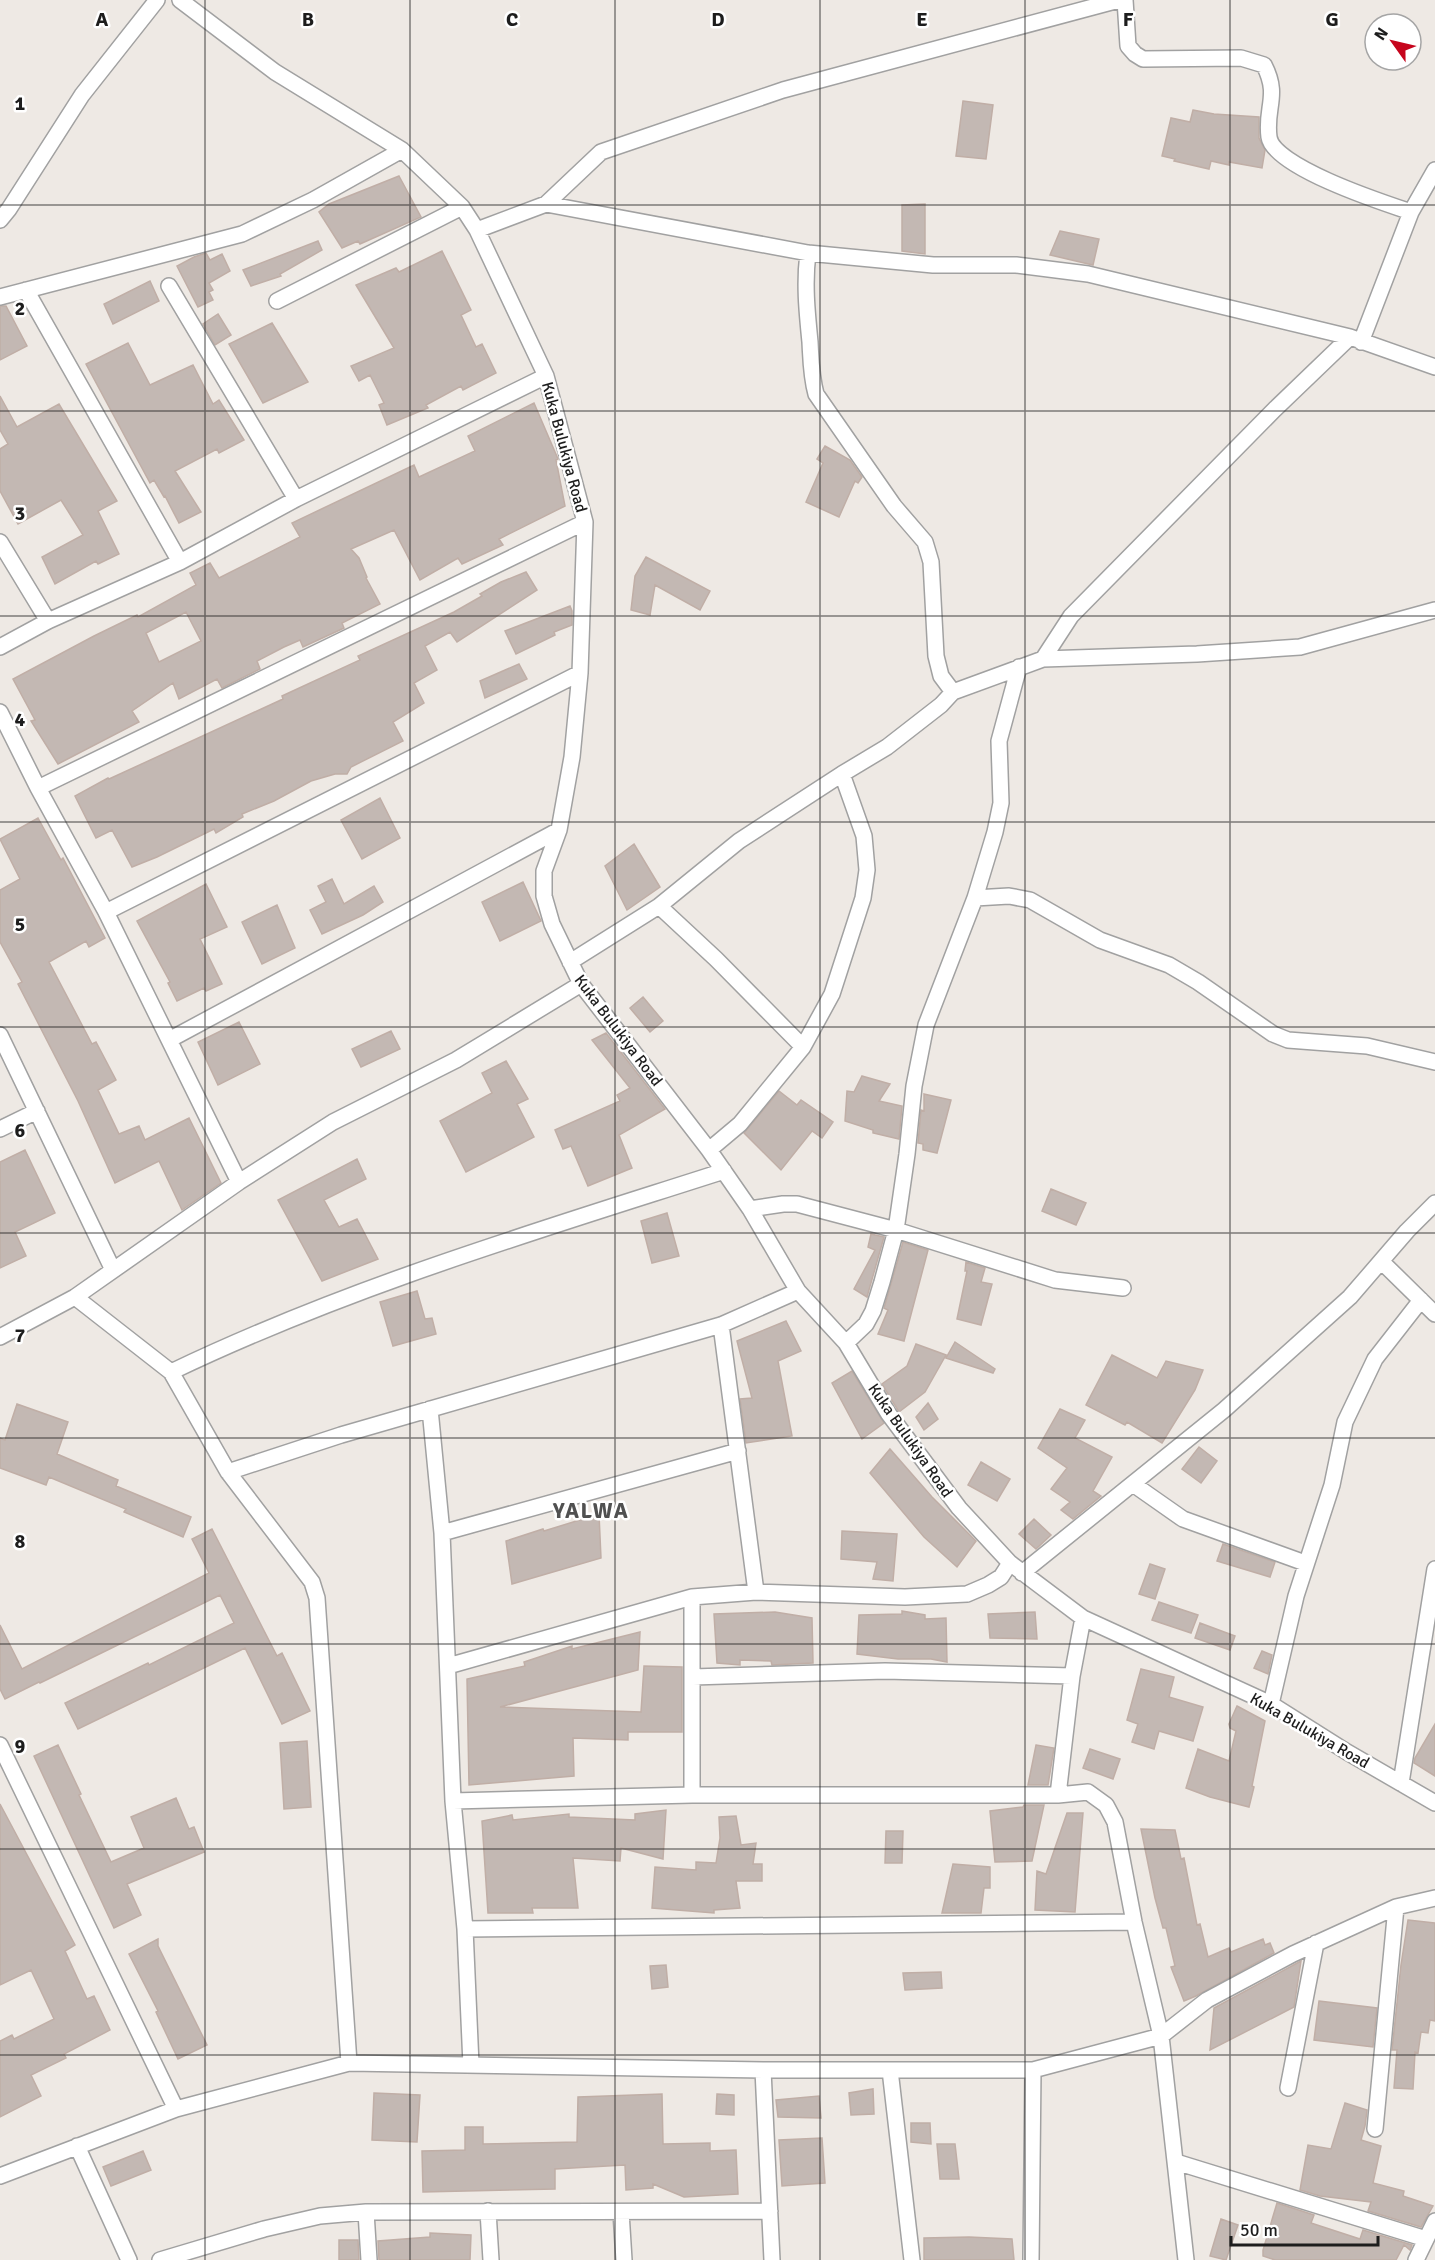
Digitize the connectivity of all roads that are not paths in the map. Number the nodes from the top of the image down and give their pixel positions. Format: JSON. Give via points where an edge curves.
{"nodes":[{"id":1,"x":157,"y":0,"type":"edge"},
{"id":2,"x":180,"y":0,"type":"edge"},
{"id":3,"x":1119,"y":0,"type":"edge"},
{"id":4,"x":1125,"y":0,"type":"edge"},
{"id":5,"x":402,"y":150,"type":"junction"},
{"id":6,"x":1435,"y":170,"type":"edge"},
{"id":7,"x":546,"y":204,"type":"junction"},
{"id":8,"x":462,"y":207,"type":"junction"},
{"id":9,"x":1412,"y":212,"type":"junction"},
{"id":10,"x":0,"y":220,"type":"edge"},
{"id":11,"x":477,"y":230,"type":"junction"},
{"id":12,"x":808,"y":253,"type":"junction"},
{"id":13,"x":169,"y":286,"type":"dead end"},
{"id":14,"x":26,"y":290,"type":"junction"},
{"id":15,"x":0,"y":297,"type":"edge"},
{"id":16,"x":278,"y":301,"type":"dead end"},
{"id":17,"x":1355,"y":340,"type":"junction"},
{"id":18,"x":1435,"y":367,"type":"edge"},
{"id":19,"x":546,"y":376,"type":"junction"},
{"id":20,"x":296,"y":499,"type":"junction"},
{"id":21,"x":585,"y":522,"type":"junction"},
{"id":22,"x":0,"y":542,"type":"edge"},
{"id":23,"x":180,"y":562,"type":"junction"},
{"id":24,"x":1435,"y":610,"type":"edge"},
{"id":25,"x":48,"y":621,"type":"junction"},
{"id":26,"x":0,"y":647,"type":"edge"},
{"id":27,"x":1043,"y":659,"type":"junction"},
{"id":28,"x":1018,"y":668,"type":"junction"},
{"id":29,"x":580,"y":673,"type":"junction"},
{"id":30,"x":953,"y":692,"type":"junction"},
{"id":31,"x":0,"y":712,"type":"edge"},
{"id":32,"x":842,"y":774,"type":"junction"},
{"id":33,"x":38,"y":788,"type":"junction"},
{"id":34,"x":559,"y":830,"type":"junction"},
{"id":35,"x":975,"y":898,"type":"junction"},
{"id":36,"x":658,"y":906,"type":"junction"},
{"id":37,"x":106,"y":912,"type":"junction"},
{"id":38,"x":570,"y":962,"type":"junction"},
{"id":39,"x":581,"y":984,"type":"junction"},
{"id":40,"x":0,"y":1035,"type":"edge"},
{"id":41,"x":169,"y":1040,"type":"junction"},
{"id":42,"x":803,"y":1047,"type":"junction"},
{"id":43,"x":1435,"y":1062,"type":"edge"},
{"id":44,"x":37,"y":1112,"type":"junction"},
{"id":45,"x":0,"y":1129,"type":"edge"},
{"id":46,"x":709,"y":1150,"type":"junction"},
{"id":47,"x":724,"y":1171,"type":"junction"},
{"id":48,"x":240,"y":1182,"type":"junction"},
{"id":49,"x":1435,"y":1203,"type":"edge"},
{"id":50,"x":750,"y":1209,"type":"junction"},
{"id":51,"x":896,"y":1230,"type":"junction"},
{"id":52,"x":1381,"y":1261,"type":"junction"},
{"id":53,"x":113,"y":1270,"type":"junction"},
{"id":54,"x":1123,"y":1288,"type":"dead end"},
{"id":55,"x":798,"y":1291,"type":"junction"},
{"id":56,"x":75,"y":1297,"type":"junction"},
{"id":57,"x":1421,"y":1300,"type":"junction"},
{"id":58,"x":1435,"y":1314,"type":"edge"},
{"id":59,"x":721,"y":1325,"type":"junction"},
{"id":60,"x":0,"y":1336,"type":"edge"},
{"id":61,"x":846,"y":1343,"type":"junction"},
{"id":62,"x":171,"y":1372,"type":"junction"},
{"id":63,"x":430,"y":1409,"type":"junction"},
{"id":64,"x":738,"y":1451,"type":"junction"},
{"id":65,"x":228,"y":1472,"type":"junction"},
{"id":66,"x":1133,"y":1484,"type":"junction"},
{"id":67,"x":442,"y":1533,"type":"junction"},
{"id":68,"x":1305,"y":1563,"type":"junction"},
{"id":69,"x":1016,"y":1568,"type":"junction"},
{"id":70,"x":1435,"y":1569,"type":"edge"},
{"id":71,"x":756,"y":1592,"type":"junction"},
{"id":72,"x":692,"y":1597,"type":"junction"},
{"id":73,"x":1083,"y":1618,"type":"junction"},
{"id":74,"x":448,"y":1666,"type":"junction"},
{"id":75,"x":1072,"y":1676,"type":"junction"},
{"id":76,"x":693,"y":1677,"type":"junction"},
{"id":77,"x":1271,"y":1704,"type":"junction"},
{"id":78,"x":0,"y":1745,"type":"edge"},
{"id":79,"x":1401,"y":1783,"type":"junction"},
{"id":80,"x":692,"y":1795,"type":"junction"},
{"id":81,"x":1058,"y":1795,"type":"junction"},
{"id":82,"x":453,"y":1801,"type":"junction"},
{"id":83,"x":1435,"y":1803,"type":"edge"},
{"id":84,"x":1435,"y":1898,"type":"edge"},
{"id":85,"x":1396,"y":1907,"type":"junction"},
{"id":86,"x":1134,"y":1922,"type":"junction"},
{"id":87,"x":465,"y":1929,"type":"junction"},
{"id":88,"x":1316,"y":1942,"type":"junction"},
{"id":89,"x":1161,"y":2036,"type":"junction"},
{"id":90,"x":349,"y":2063,"type":"junction"},
{"id":91,"x":471,"y":2065,"type":"junction"},
{"id":92,"x":763,"y":2070,"type":"junction"},
{"id":93,"x":890,"y":2070,"type":"junction"},
{"id":94,"x":1033,"y":2070,"type":"junction"},
{"id":95,"x":1288,"y":2088,"type":"dead end"},
{"id":96,"x":176,"y":2109,"type":"junction"},
{"id":97,"x":1375,"y":2129,"type":"dead end"},
{"id":98,"x":77,"y":2146,"type":"junction"},
{"id":99,"x":1176,"y":2162,"type":"junction"},
{"id":100,"x":0,"y":2176,"type":"edge"},
{"id":101,"x":488,"y":2211,"type":"junction"},
{"id":102,"x":770,"y":2211,"type":"junction"},
{"id":103,"x":366,"y":2212,"type":"junction"},
{"id":104,"x":621,"y":2212,"type":"junction"},
{"id":105,"x":1435,"y":2221,"type":"edge"},
{"id":106,"x":1426,"y":2240,"type":"junction"},
{"id":107,"x":129,"y":2260,"type":"edge"},
{"id":108,"x":160,"y":2260,"type":"edge"},
{"id":109,"x":369,"y":2260,"type":"edge"},
{"id":110,"x":491,"y":2260,"type":"edge"},
{"id":111,"x":624,"y":2260,"type":"edge"},
{"id":112,"x":772,"y":2260,"type":"edge"},
{"id":113,"x":912,"y":2260,"type":"edge"},
{"id":114,"x":1031,"y":2260,"type":"edge"},
{"id":115,"x":1186,"y":2260,"type":"edge"},
{"id":116,"x":1416,"y":2260,"type":"edge"}],
"edges":[{"from":1,"to":10,"type":"street","via":[[82,95]]},
{"from":2,"to":5,"type":"street","name":"Kuka Bulukiya Road","via":[[275,72]]},
{"from":3,"to":7,"type":"street","via":[[783,90],[601,152]]},
{"from":4,"to":9,"type":"street","via":[[1128,46],[1134,54],[1143,59],[1241,57],[1264,65],[1273,97],[1269,139],[1278,153],[1353,192]]},
{"from":5,"to":8,"type":"street","name":"Kuka Bulukiya Road"},
{"from":5,"to":14,"type":"street","via":[[314,200],[242,234]]},
{"from":6,"to":9,"type":"street"},
{"from":7,"to":11,"type":"street"},
{"from":7,"to":12,"type":"street"},
{"from":8,"to":11,"type":"street","name":"Kuka Bulukiya Road"},
{"from":8,"to":16,"type":"street"},
{"from":9,"to":17,"type":"street"},
{"from":11,"to":19,"type":"street","name":"Kuka Bulukiya Road"},
{"from":12,"to":17,"type":"street","via":[[1088,274]]},
{"from":12,"to":30,"type":"street","via":[[806,309],[816,394],[894,506],[925,542],[932,562],[936,656],[941,676]]},
{"from":13,"to":20,"type":"street"},
{"from":14,"to":15,"type":"street"},
{"from":14,"to":23,"type":"street"},
{"from":17,"to":18,"type":"street"},
{"from":17,"to":27,"type":"street","via":[[1275,409],[1071,616]]},
{"from":19,"to":20,"type":"street"},
{"from":19,"to":21,"type":"street","name":"Kuka Bulukiya Road"},
{"from":20,"to":23,"type":"street"},
{"from":21,"to":29,"type":"street","name":"Kuka Bulukiya Road"},
{"from":21,"to":33,"type":"street"},
{"from":22,"to":25,"type":"street"},
{"from":23,"to":25,"type":"street"},
{"from":24,"to":27,"type":"street","via":[[1300,647]]},
{"from":25,"to":26,"type":"street"},
{"from":27,"to":28,"type":"street"},
{"from":28,"to":30,"type":"street"},
{"from":28,"to":35,"type":"street","via":[[999,741],[1001,803]]},
{"from":29,"to":34,"type":"street","name":"Kuka Bulukiya Road","via":[[572,757]]},
{"from":29,"to":37,"type":"street"},
{"from":30,"to":32,"type":"street","via":[[887,747]]},
{"from":31,"to":33,"type":"street"},
{"from":32,"to":36,"type":"street","via":[[739,841]]},
{"from":32,"to":42,"type":"street","via":[[864,836],[867,870],[863,898],[832,994]]},
{"from":33,"to":37,"type":"street"},
{"from":34,"to":38,"type":"street","name":"Kuka Bulukiya Road","via":[[544,871],[544,896]]},
{"from":34,"to":41,"type":"street"},
{"from":35,"to":43,"type":"street","via":[[1009,896],[1030,900],[1100,940],[1169,965],[1288,1040],[1367,1046]]},
{"from":35,"to":51,"type":"street","via":[[926,1025],[914,1086]]},
{"from":36,"to":38,"type":"street"},
{"from":36,"to":42,"type":"street"},
{"from":37,"to":41,"type":"street"},
{"from":38,"to":39,"type":"street","name":"Kuka Bulukiya Road"},
{"from":39,"to":46,"type":"street","name":"Kuka Bulukiya Road"},
{"from":39,"to":48,"type":"street","via":[[456,1060],[333,1122]]},
{"from":40,"to":44,"type":"street"},
{"from":41,"to":48,"type":"street"},
{"from":42,"to":46,"type":"street","via":[[740,1124]]},
{"from":44,"to":45,"type":"street"},
{"from":44,"to":53,"type":"street"},
{"from":46,"to":47,"type":"street","name":"Kuka Bulukiya Road"},
{"from":47,"to":50,"type":"street","name":"Kuka Bulukiya Road"},
{"from":47,"to":62,"type":"street","via":[[446,1260],[304,1313]]},
{"from":48,"to":53,"type":"street"},
{"from":49,"to":52,"type":"street"},
{"from":50,"to":51,"type":"street","via":[[797,1204]]},
{"from":50,"to":55,"type":"street","name":"Kuka Bulukiya Road"},
{"from":51,"to":54,"type":"street","via":[[1055,1280]]},
{"from":51,"to":61,"type":"street","via":[[873,1311],[866,1324]]},
{"from":52,"to":57,"type":"street"},
{"from":52,"to":66,"type":"street","via":[[1350,1298],[1224,1410]]},
{"from":53,"to":56,"type":"street"},
{"from":55,"to":59,"type":"street"},
{"from":55,"to":61,"type":"street","name":"Kuka Bulukiya Road"},
{"from":56,"to":60,"type":"street"},
{"from":56,"to":62,"type":"street"},
{"from":57,"to":58,"type":"street"},
{"from":57,"to":68,"type":"street","via":[[1375,1359],[1345,1422],[1332,1485]]},
{"from":59,"to":63,"type":"street"},
{"from":59,"to":64,"type":"street"},
{"from":61,"to":69,"type":"street","name":"Kuka Bulukiya Road","via":[[888,1413],[959,1508]]},
{"from":62,"to":65,"type":"street"},
{"from":63,"to":65,"type":"street"},
{"from":63,"to":67,"type":"street"},
{"from":64,"to":67,"type":"street"},
{"from":64,"to":71,"type":"street"},
{"from":65,"to":90,"type":"street","via":[[312,1582],[317,1598]]},
{"from":66,"to":68,"type":"street","via":[[1184,1519]]},
{"from":66,"to":69,"type":"street"},
{"from":67,"to":74,"type":"street"},
{"from":68,"to":77,"type":"street"},
{"from":69,"to":71,"type":"street","via":[[967,1594],[905,1597]]},
{"from":69,"to":73,"type":"street","name":"Kuka Bulukiya Road"},
{"from":70,"to":79,"type":"street"},
{"from":71,"to":72,"type":"street"},
{"from":72,"to":74,"type":"street"},
{"from":72,"to":76,"type":"street"},
{"from":73,"to":75,"type":"street"},
{"from":73,"to":77,"type":"street","name":"Kuka Bulukiya Road"},
{"from":74,"to":82,"type":"street"},
{"from":75,"to":76,"type":"street","via":[[885,1671]]},
{"from":75,"to":81,"type":"street"},
{"from":76,"to":80,"type":"street"},
{"from":77,"to":79,"type":"street","name":"Kuka Bulukiya Road"},
{"from":78,"to":96,"type":"street"},
{"from":79,"to":83,"type":"street","name":"Kuka Bulukiya Road"},
{"from":80,"to":81,"type":"street"},
{"from":80,"to":82,"type":"street"},
{"from":81,"to":86,"type":"street","via":[[1088,1792],[1106,1804],[1114,1822]]},
{"from":82,"to":87,"type":"street"},
{"from":84,"to":85,"type":"street"},
{"from":85,"to":88,"type":"street"},
{"from":85,"to":97,"type":"street"},
{"from":86,"to":87,"type":"street"},
{"from":86,"to":89,"type":"street"},
{"from":87,"to":91,"type":"street"},
{"from":88,"to":89,"type":"street","via":[[1207,2000]]},
{"from":88,"to":95,"type":"street"},
{"from":89,"to":94,"type":"street"},
{"from":89,"to":99,"type":"street"},
{"from":90,"to":91,"type":"street"},
{"from":90,"to":96,"type":"street"},
{"from":91,"to":92,"type":"street"},
{"from":92,"to":93,"type":"street"},
{"from":92,"to":102,"type":"street"},
{"from":93,"to":94,"type":"street"},
{"from":93,"to":113,"type":"street"},
{"from":94,"to":114,"type":"street"},
{"from":96,"to":98,"type":"street"},
{"from":98,"to":100,"type":"street"},
{"from":98,"to":107,"type":"street"},
{"from":99,"to":106,"type":"street"},
{"from":99,"to":115,"type":"street"},
{"from":101,"to":103,"type":"street"},
{"from":101,"to":104,"type":"street"},
{"from":101,"to":110,"type":"street"},
{"from":102,"to":104,"type":"street"},
{"from":102,"to":112,"type":"street"},
{"from":103,"to":108,"type":"street","via":[[320,2216],[264,2229]]},
{"from":103,"to":109,"type":"street"},
{"from":104,"to":111,"type":"street"},
{"from":105,"to":106,"type":"street"},
{"from":106,"to":116,"type":"street"}]}
